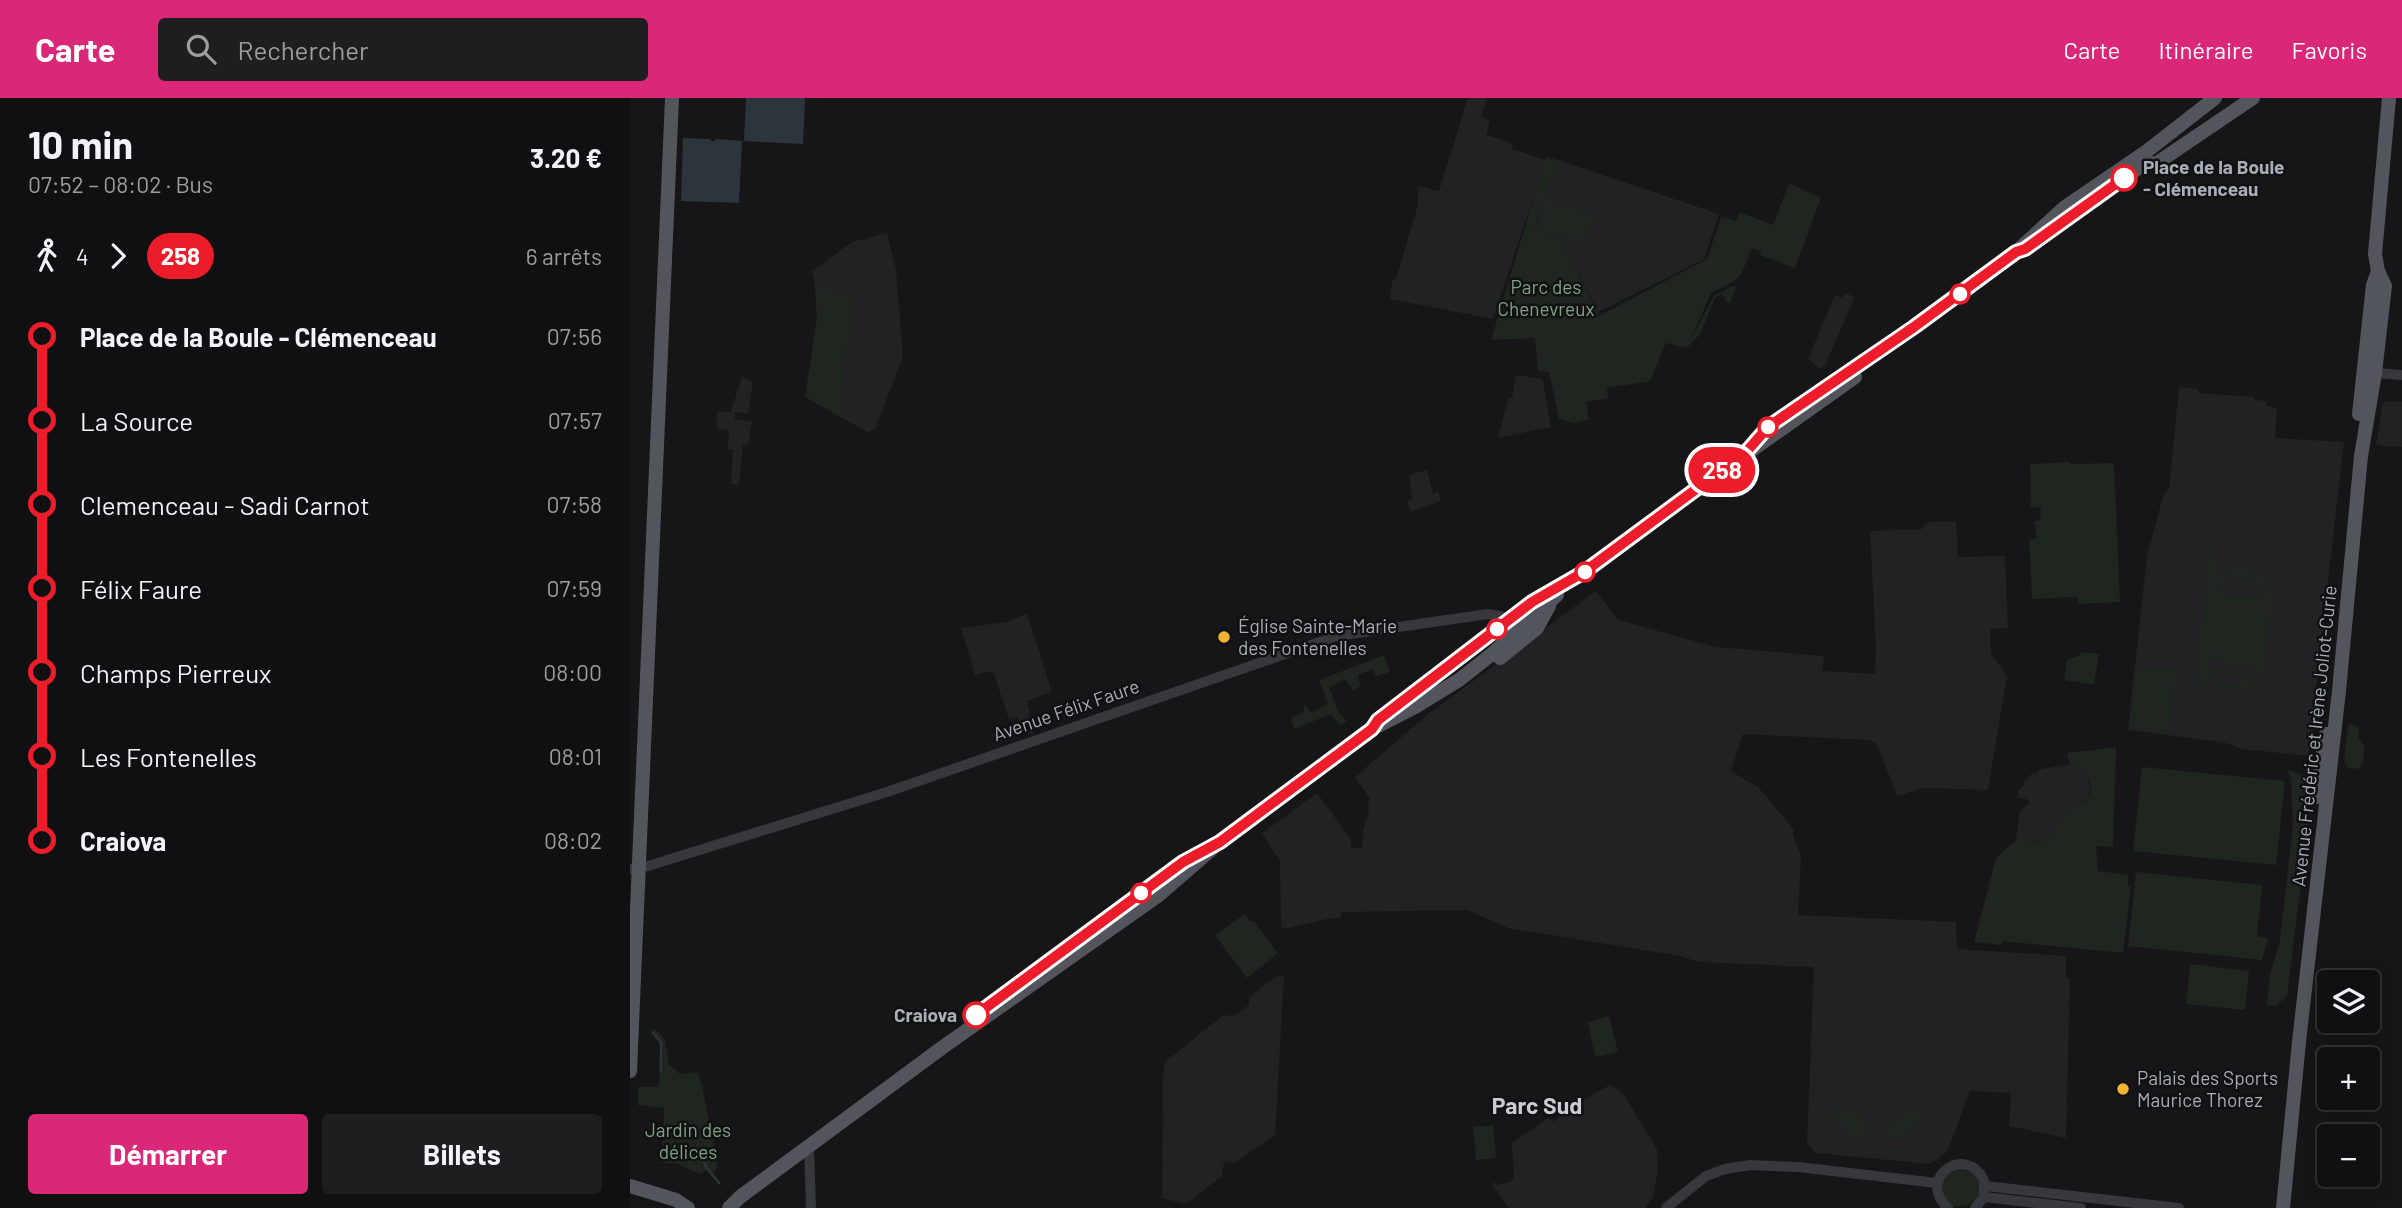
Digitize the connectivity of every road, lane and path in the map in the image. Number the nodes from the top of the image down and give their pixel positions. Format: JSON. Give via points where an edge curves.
{"nodes":[{"id":1,"x":672,"y":98,"type":"edge"},
{"id":2,"x":2215,"y":98,"type":"edge"},
{"id":3,"x":2229,"y":98,"type":"edge"},
{"id":4,"x":2241,"y":98,"type":"edge"},
{"id":5,"x":2253,"y":98,"type":"edge"},
{"id":6,"x":2389,"y":98,"type":"edge"},
{"id":7,"x":2224,"y":119,"type":"junction"},
{"id":8,"x":2208,"y":122,"type":"junction"},
{"id":9,"x":2145,"y":158,"type":"junction"},
{"id":10,"x":2378,"y":271,"type":"junction"},
{"id":11,"x":2375,"y":373,"type":"junction"},
{"id":12,"x":2402,"y":374,"type":"edge"},
{"id":13,"x":1567,"y":584,"type":"junction"},
{"id":14,"x":1520,"y":627,"type":"junction"},
{"id":15,"x":1415,"y":707,"type":"junction"},
{"id":16,"x":1372,"y":729,"type":"junction"},
{"id":17,"x":634,"y":868,"type":"edge"},
{"id":18,"x":630,"y":1071,"type":"edge"},
{"id":19,"x":805,"y":1149,"type":"junction"},
{"id":20,"x":1937,"y":1183,"type":"junction"},
{"id":21,"x":630,"y":1186,"type":"edge"},
{"id":22,"x":1985,"y":1192,"type":"junction"},
{"id":23,"x":740,"y":1196,"type":"junction"},
{"id":24,"x":688,"y":1208,"type":"edge"},
{"id":25,"x":718,"y":1208,"type":"edge"},
{"id":26,"x":729,"y":1208,"type":"edge"},
{"id":27,"x":811,"y":1208,"type":"edge"},
{"id":28,"x":1667,"y":1208,"type":"edge"},
{"id":29,"x":1948,"y":1208,"type":"edge"},
{"id":30,"x":1975,"y":1208,"type":"edge"},
{"id":31,"x":2081,"y":1208,"type":"edge"},
{"id":32,"x":2179,"y":1208,"type":"edge"},
{"id":33,"x":2273,"y":1208,"type":"edge"},
{"id":34,"x":2283,"y":1208,"type":"edge"}],
"edges":[{"from":1,"to":17,"type":"main road"},
{"from":2,"to":9,"type":"main road"},
{"from":3,"to":9,"type":"main road"},
{"from":4,"to":8,"type":"main road"},
{"from":5,"to":7,"type":"main road"},
{"from":6,"to":10,"type":"main road","name":"Avenue Frédéric et Irène Joliot-Curie","via":[[2375,254]]},
{"from":7,"to":8,"type":"main road"},
{"from":7,"to":9,"type":"main road","via":[[2155,164]]},
{"from":8,"to":9,"type":"main road"},
{"from":9,"to":13,"type":"main road","via":[[2065,207],[2016,252],[1768,427],[1747,451]]},
{"from":10,"to":11,"type":"main road","name":"Avenue Frédéric et Irène Joliot-Curie","via":[[2385,286]]},
{"from":10,"to":33,"type":"main road","name":"Avenue Frédéric et Irène Joliot-Curie","via":[[2361,383],[2339,636]]},
{"from":11,"to":12,"type":"street"},
{"from":11,"to":34,"type":"main road","name":"Avenue Frédéric et Irène Joliot-Curie","via":[[2361,456]]},
{"from":13,"to":14,"type":"main road","via":[[1532,602]]},
{"from":13,"to":14,"type":"main road","via":[[1552,600],[1541,624]]},
{"from":14,"to":15,"type":"main road","via":[[1448,694],[1428,706]]},
{"from":14,"to":15,"type":"main road","via":[[1498,637],[1460,670],[1459,680]]},
{"from":14,"to":16,"type":"main road","via":[[1378,720]]},
{"from":14,"to":17,"type":"street","name":"Avenue Félix Faure","via":[[1488,614],[1337,636],[876,796]]},
{"from":15,"to":16,"type":"main road"},
{"from":16,"to":19,"type":"main road","via":[[1220,842],[1183,862],[1114,912]]},
{"from":17,"to":18,"type":"main road"},
{"from":19,"to":23,"type":"main road"},
{"from":19,"to":27,"type":"street"},
{"from":20,"to":22,"type":"street","via":[[1943,1171],[1965,1164],[1978,1170]]},
{"from":20,"to":28,"type":"street","via":[[1750,1165],[1706,1176]]},
{"from":20,"to":29,"type":"street","via":[[1938,1196]]},
{"from":21,"to":24,"type":"main road"},
{"from":22,"to":30,"type":"street"},
{"from":22,"to":31,"type":"street"},
{"from":22,"to":32,"type":"street"},
{"from":23,"to":25,"type":"main road"},
{"from":23,"to":26,"type":"main road"}]}
